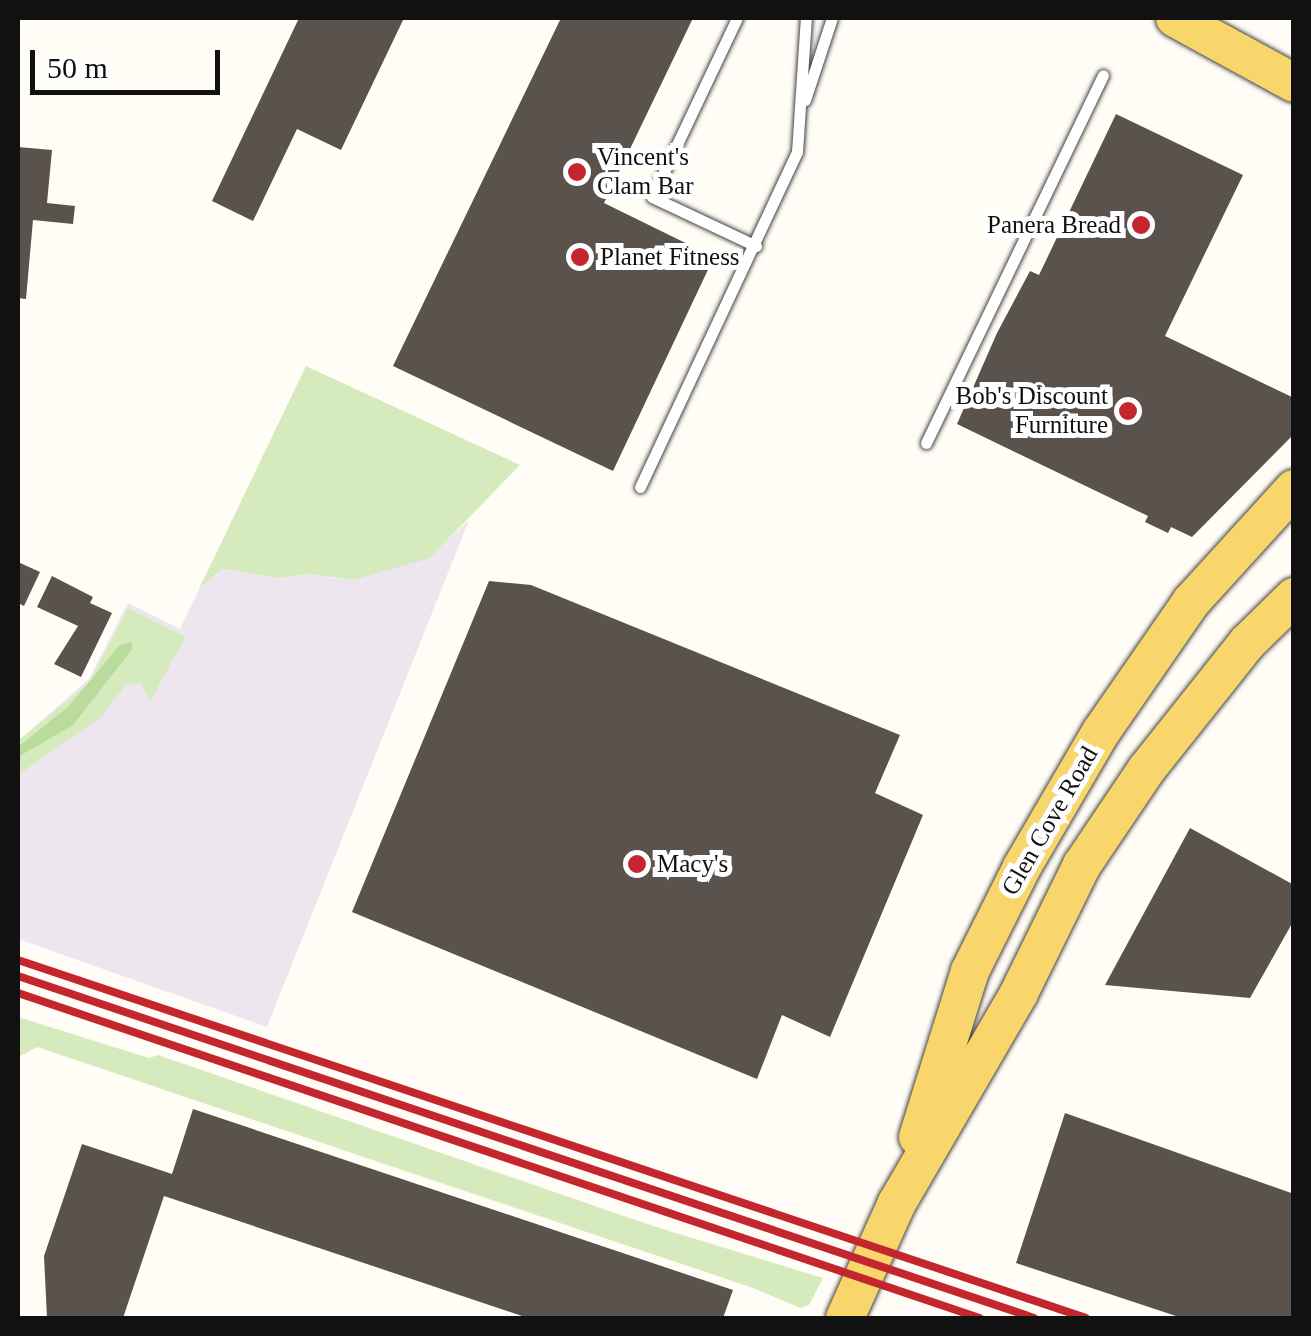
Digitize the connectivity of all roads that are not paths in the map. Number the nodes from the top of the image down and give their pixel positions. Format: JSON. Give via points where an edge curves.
{"nodes":[{"id":1,"x":737,"y":18,"type":"edge"},
{"id":2,"x":806,"y":18,"type":"edge"},
{"id":3,"x":832,"y":18,"type":"edge"},
{"id":4,"x":1175,"y":18,"type":"edge"},
{"id":5,"x":1103,"y":75,"type":"dead end"},
{"id":6,"x":1294,"y":83,"type":"edge"},
{"id":7,"x":800,"y":113,"type":"junction"},
{"id":8,"x":756,"y":246,"type":"junction"},
{"id":9,"x":926,"y":444,"type":"dead end"},
{"id":10,"x":640,"y":487,"type":"dead end"},
{"id":11,"x":1294,"y":489,"type":"edge"},
{"id":12,"x":1294,"y":597,"type":"edge"},
{"id":13,"x":1089,"y":752,"type":"junction"},
{"id":14,"x":1140,"y":779,"type":"junction"},
{"id":15,"x":970,"y":971,"type":"junction"},
{"id":16,"x":1019,"y":993,"type":"junction"},
{"id":17,"x":897,"y":1203,"type":"junction"},
{"id":18,"x":846,"y":1318,"type":"edge"}],
"edges":[{"from":1,"to":8,"type":"lane","via":[[652,197]]},
{"from":2,"to":7,"type":"lane"},
{"from":3,"to":7,"type":"lane"},
{"from":4,"to":6,"type":"main road"},
{"from":5,"to":9,"type":"lane"},
{"from":7,"to":8,"type":"lane","via":[[797,152]]},
{"from":8,"to":10,"type":"lane"},
{"from":11,"to":13,"type":"main road","name":"Glen Cove Road","via":[[1195,597]]},
{"from":12,"to":14,"type":"main road","name":"Glen Cove Road","via":[[1247,643]]},
{"from":13,"to":14,"type":"main road"},
{"from":13,"to":15,"type":"main road","name":"Glen Cove Road"},
{"from":14,"to":16,"type":"main road","name":"Glen Cove Road","via":[[1082,864]]},
{"from":15,"to":16,"type":"main road"},
{"from":15,"to":17,"type":"main road","name":"Glen Cove Road"},
{"from":16,"to":17,"type":"main road","name":"Glen Cove Road"},
{"from":17,"to":18,"type":"main road","name":"Glen Cove Road"}]}
